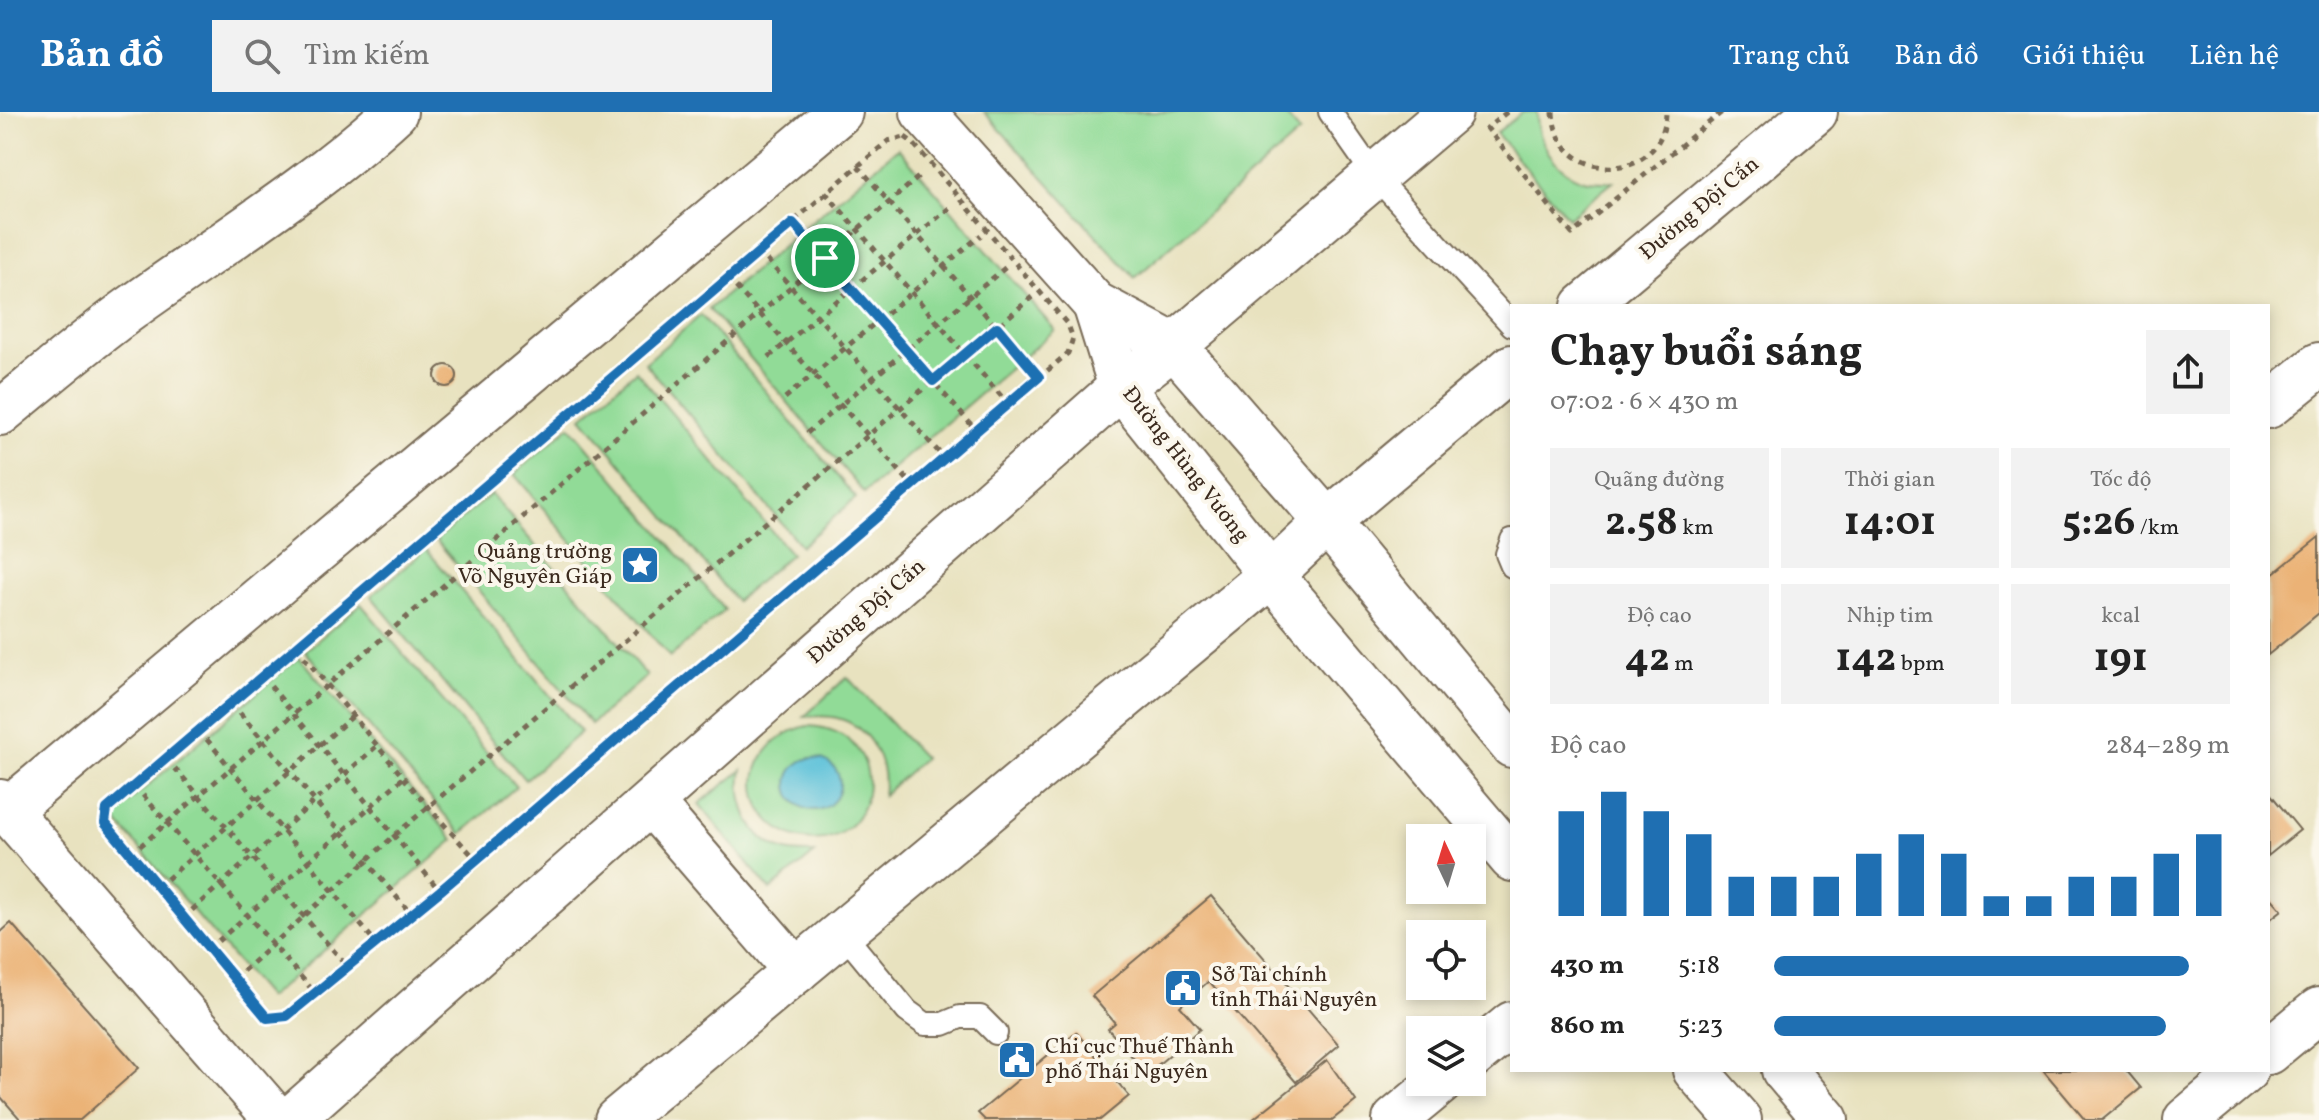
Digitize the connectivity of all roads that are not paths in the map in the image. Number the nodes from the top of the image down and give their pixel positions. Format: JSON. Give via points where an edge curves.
{"nodes":[{"id":1,"x":395,"y":112,"type":"edge"},
{"id":2,"x":840,"y":112,"type":"edge"},
{"id":3,"x":923,"y":112,"type":"edge"},
{"id":4,"x":1330,"y":112,"type":"edge"},
{"id":5,"x":1450,"y":112,"type":"edge"},
{"id":6,"x":1812,"y":113,"type":"edge"},
{"id":7,"x":1374,"y":175,"type":"junction"},
{"id":8,"x":1095,"y":304,"type":"junction"},
{"id":9,"x":1586,"y":304,"type":"edge"},
{"id":10,"x":1510,"y":323,"type":"edge"},
{"id":11,"x":1174,"y":346,"type":"junction"},
{"id":12,"x":2319,"y":365,"type":"edge"},
{"id":13,"x":1510,"y":369,"type":"edge"},
{"id":14,"x":1121,"y":387,"type":"junction"},
{"id":15,"x":2270,"y":404,"type":"edge"},
{"id":16,"x":0,"y":413,"type":"edge"},
{"id":17,"x":1327,"y":522,"type":"junction"},
{"id":18,"x":1271,"y":575,"type":"junction"},
{"id":19,"x":1510,"y":743,"type":"edge"},
{"id":20,"x":651,"y":803,"type":"junction"},
{"id":21,"x":2,"y":810,"type":"edge"},
{"id":22,"x":1510,"y":857,"type":"edge"},
{"id":23,"x":842,"y":932,"type":"junction"},
{"id":24,"x":796,"y":971,"type":"junction"},
{"id":25,"x":2319,"y":1010,"type":"edge"},
{"id":26,"x":1510,"y":1026,"type":"edge"},
{"id":27,"x":996,"y":1033,"type":"dead end"},
{"id":28,"x":1486,"y":1045,"type":"edge"},
{"id":29,"x":2270,"y":1050,"type":"edge"},
{"id":30,"x":1697,"y":1072,"type":"edge"},
{"id":31,"x":1786,"y":1072,"type":"edge"},
{"id":32,"x":2227,"y":1076,"type":"edge"},
{"id":33,"x":1424,"y":1096,"type":"edge"},
{"id":34,"x":277,"y":1120,"type":"edge"},
{"id":35,"x":290,"y":1120,"type":"edge"},
{"id":36,"x":617,"y":1120,"type":"edge"},
{"id":37,"x":1395,"y":1120,"type":"edge"},
{"id":38,"x":1739,"y":1120,"type":"edge"},
{"id":39,"x":1826,"y":1120,"type":"edge"},
{"id":40,"x":2186,"y":1120,"type":"edge"}],
"edges":[{"from":1,"to":16,"type":"street"},
{"from":2,"to":21,"type":"street"},
{"from":3,"to":8,"type":"street"},
{"from":4,"to":7,"type":"lane"},
{"from":5,"to":7,"type":"street","name":"Đường Đội Cấn"},
{"from":6,"to":9,"type":"street","name":"Đường Đội Cấn"},
{"from":7,"to":10,"type":"lane"},
{"from":7,"to":11,"type":"street","name":"Đường Đội Cấn"},
{"from":8,"to":11,"type":"street"},
{"from":8,"to":14,"type":"street","name":"Đường Hùng Vương"},
{"from":11,"to":14,"type":"street","name":"Đường Đội Cấn"},
{"from":11,"to":17,"type":"street"},
{"from":12,"to":15,"type":"street"},
{"from":13,"to":17,"type":"street"},
{"from":14,"to":18,"type":"street","name":"Đường Hùng Vương"},
{"from":14,"to":20,"type":"street","name":"Đường Đội Cấn"},
{"from":17,"to":18,"type":"street"},
{"from":17,"to":19,"type":"street"},
{"from":18,"to":22,"type":"street","name":"Đường Hùng Vương"},
{"from":18,"to":23,"type":"street"},
{"from":20,"to":24,"type":"street"},
{"from":20,"to":35,"type":"street","name":"Đường Đội Cấn"},
{"from":21,"to":34,"type":"street"},
{"from":23,"to":24,"type":"street"},
{"from":23,"to":27,"type":"lane","via":[[907,1011],[925,1024],[980,1017]]},
{"from":24,"to":36,"type":"street"},
{"from":25,"to":29,"type":"street"},
{"from":26,"to":28,"type":"street"},
{"from":30,"to":38,"type":"street"},
{"from":31,"to":39,"type":"street"},
{"from":32,"to":40,"type":"street"},
{"from":33,"to":37,"type":"street"}]}
